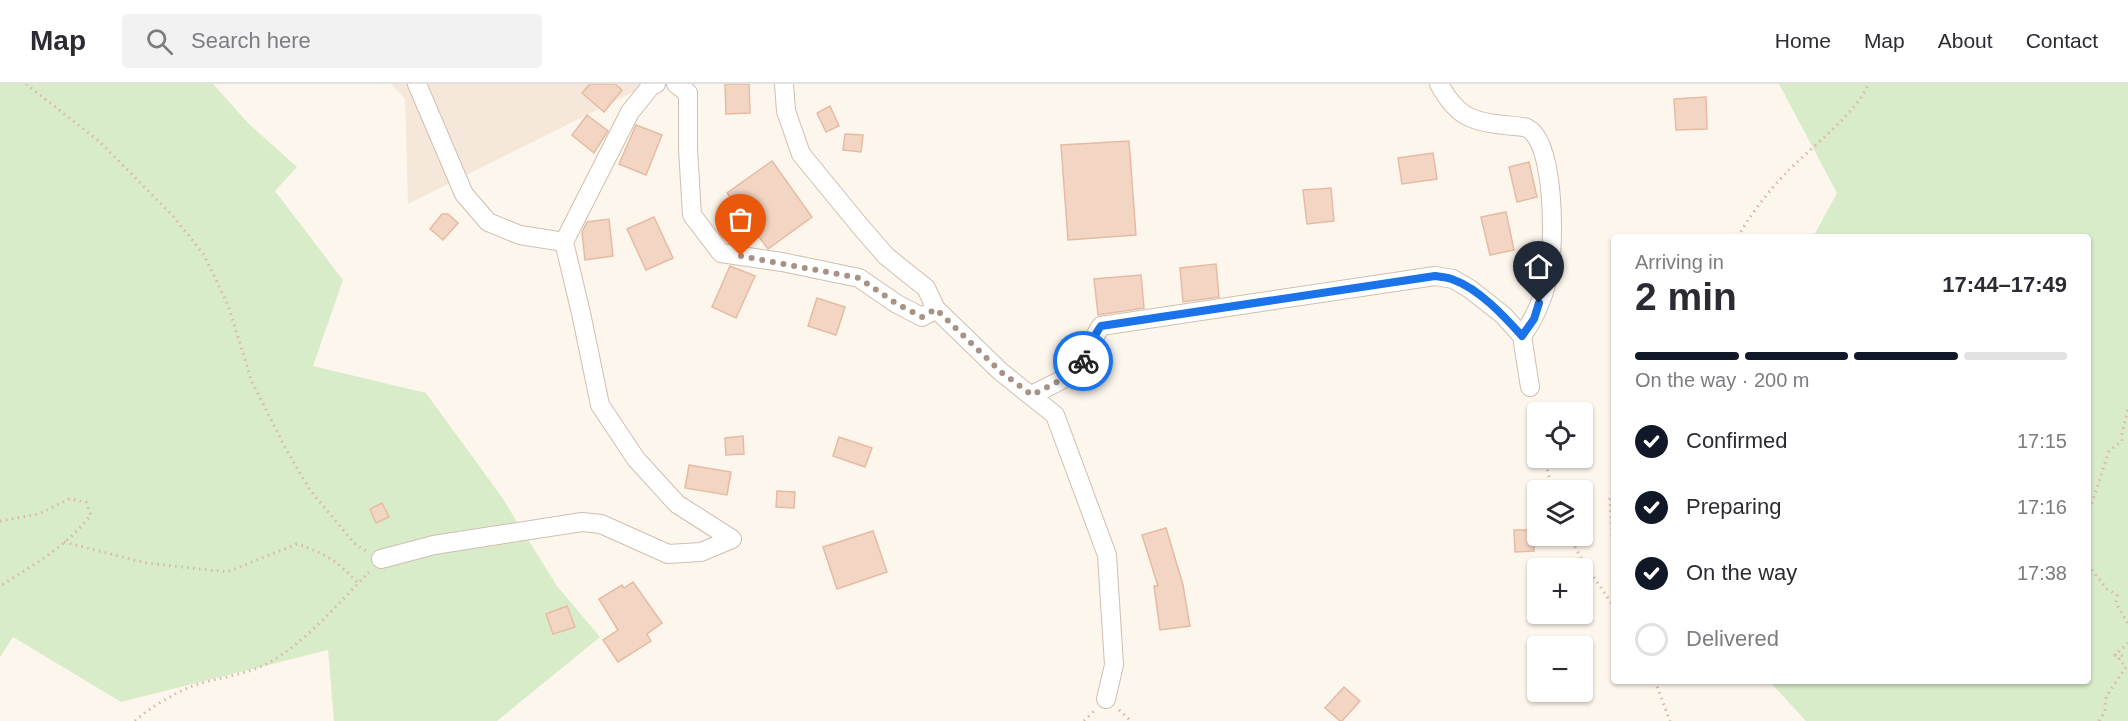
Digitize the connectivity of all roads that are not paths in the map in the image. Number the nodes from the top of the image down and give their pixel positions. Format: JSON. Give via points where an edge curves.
{"nodes":[{"id":1,"x":417,"y":84,"type":"edge"},
{"id":2,"x":656,"y":84,"type":"edge"},
{"id":3,"x":676,"y":84,"type":"edge"},
{"id":4,"x":784,"y":84,"type":"edge"},
{"id":5,"x":1439,"y":84,"type":"edge"},
{"id":6,"x":564,"y":242,"type":"junction"},
{"id":7,"x":936,"y":309,"type":"junction"},
{"id":8,"x":1522,"y":336,"type":"junction"},
{"id":9,"x":1530,"y":387,"type":"dead end"},
{"id":10,"x":1032,"y":395,"type":"junction"},
{"id":11,"x":381,"y":559,"type":"road end"},
{"id":12,"x":1106,"y":699,"type":"dead end"}],
"edges":[{"from":1,"to":6,"type":"street","via":[[464,194],[488,222],[519,235]]},
{"from":2,"to":6,"type":"street","via":[[630,112]]},
{"from":3,"to":7,"type":"street","via":[[688,93],[692,215],[721,253],[859,278],[922,317]]},
{"from":4,"to":7,"type":"street","via":[[786,111],[801,154],[886,256],[926,288]]},
{"from":5,"to":8,"type":"street","via":[[1448,101],[1465,116],[1490,124],[1527,128],[1545,156],[1553,206],[1549,273],[1534,319]]},
{"from":6,"to":11,"type":"street","via":[[600,405],[636,459],[677,504],[732,538],[700,552],[668,554],[601,524],[582,522],[434,545]]},
{"from":7,"to":10,"type":"street","via":[[1001,372]]},
{"from":8,"to":9,"type":"street"},
{"from":8,"to":10,"type":"street","via":[[1470,289],[1453,279],[1435,276],[1101,326],[1076,372]]},
{"from":10,"to":12,"type":"street","via":[[1055,415],[1107,555],[1114,665]]}]}
